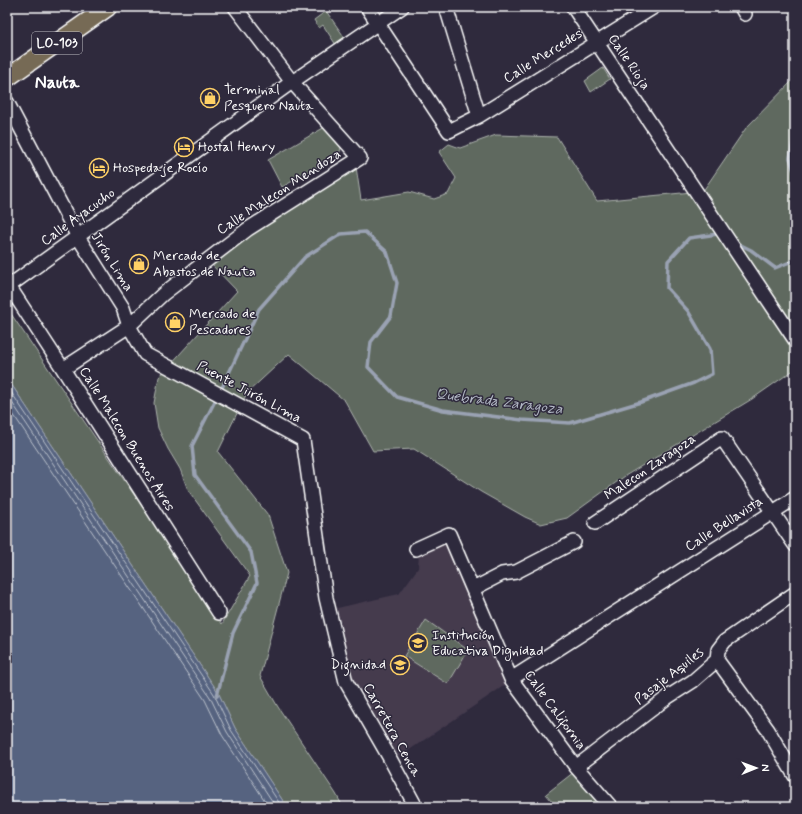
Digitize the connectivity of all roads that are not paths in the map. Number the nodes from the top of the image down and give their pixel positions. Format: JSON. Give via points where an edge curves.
{"nodes":[{"id":1,"x":108,"y":7,"type":"edge"},
{"id":2,"x":235,"y":7,"type":"edge"},
{"id":3,"x":367,"y":7,"type":"edge"},
{"id":4,"x":402,"y":7,"type":"edge"},
{"id":5,"x":446,"y":7,"type":"edge"},
{"id":6,"x":573,"y":7,"type":"edge"},
{"id":7,"x":654,"y":7,"type":"edge"},
{"id":8,"x":378,"y":22,"type":"junction"},
{"id":9,"x":596,"y":42,"type":"junction"},
{"id":10,"x":7,"y":78,"type":"edge"},
{"id":11,"x":292,"y":82,"type":"junction"},
{"id":12,"x":7,"y":102,"type":"edge"},
{"id":13,"x":479,"y":116,"type":"junction"},
{"id":14,"x":78,"y":237,"type":"junction"},
{"id":15,"x":8,"y":285,"type":"edge"},
{"id":16,"x":129,"y":326,"type":"junction"},
{"id":17,"x":795,"y":340,"type":"edge"},
{"id":18,"x":145,"y":354,"type":"joint"},
{"id":19,"x":64,"y":369,"type":"junction"},
{"id":20,"x":795,"y":498,"type":"edge"},
{"id":21,"x":772,"y":512,"type":"junction"},
{"id":22,"x":595,"y":523,"type":"dead end"},
{"id":23,"x":574,"y":542,"type":"dead end"},
{"id":24,"x":795,"y":545,"type":"edge"},
{"id":25,"x":416,"y":549,"type":"dead end"},
{"id":26,"x":473,"y":589,"type":"junction"},
{"id":27,"x":795,"y":593,"type":"edge"},
{"id":28,"x":326,"y":598,"type":"joint"},
{"id":29,"x":219,"y":613,"type":"dead end"},
{"id":30,"x":717,"y":664,"type":"junction"},
{"id":31,"x":512,"y":679,"type":"junction"},
{"id":32,"x":576,"y":766,"type":"junction"},
{"id":33,"x":795,"y":776,"type":"edge"},
{"id":34,"x":416,"y":807,"type":"edge"},
{"id":35,"x":611,"y":807,"type":"edge"}],
"edges":[{"from":1,"to":10,"type":"main road","number":"LO-103"},
{"from":2,"to":11,"type":"street"},
{"from":3,"to":8,"type":"street"},
{"from":4,"to":8,"type":"street","name":"Calle Ayacucho"},
{"from":5,"to":13,"type":"street"},
{"from":6,"to":9,"type":"street","name":"Calle Rioja"},
{"from":7,"to":9,"type":"street","name":"Calle Mercedes"},
{"from":8,"to":11,"type":"street","name":"Calle Ayacucho"},
{"from":8,"to":13,"type":"street","name":"Calle Mercedes","via":[[449,131]]},
{"from":9,"to":13,"type":"street","name":"Calle Mercedes"},
{"from":9,"to":17,"type":"street","name":"Calle Rioja"},
{"from":11,"to":14,"type":"street","name":"Calle Ayacucho"},
{"from":11,"to":16,"type":"street","name":"Calle Malecon Mendoza","via":[[360,158],[248,229],[163,294]]},
{"from":12,"to":14,"type":"street","name":"Jirón Lima"},
{"from":14,"to":15,"type":"street","name":"Calle Ayacucho"},
{"from":14,"to":16,"type":"street","name":"Jirón Lima","via":[[123,308]]},
{"from":15,"to":19,"type":"street","name":"Calle Malecon Buenos Aires"},
{"from":16,"to":18,"type":"street","name":"Jirón Lima"},
{"from":16,"to":19,"type":"street","name":"Calle Malecon Mendoza"},
{"from":18,"to":28,"type":"street","name":"Puente Jiirón Lima","via":[[302,440]]},
{"from":19,"to":29,"type":"street","name":"Calle Malecon Buenos Aires"},
{"from":20,"to":21,"type":"street","name":"Calle Bellavista"},
{"from":21,"to":22,"type":"street","name":"Malecon Zaragoza","via":[[722,438]]},
{"from":21,"to":24,"type":"street"},
{"from":21,"to":31,"type":"street","name":"Calle Bellavista"},
{"from":23,"to":26,"type":"street","via":[[516,572],[502,574]]},
{"from":25,"to":26,"type":"street","name":"Calle California","via":[[449,534]]},
{"from":26,"to":31,"type":"street","name":"Calle California"},
{"from":27,"to":30,"type":"street","name":"Pasaje Aquiles","via":[[725,641],[718,650]]},
{"from":28,"to":34,"type":"street","name":"Carretera Cenca","via":[[346,682]]},
{"from":30,"to":32,"type":"street","name":"Pasaje Aquiles"},
{"from":30,"to":33,"type":"street","via":[[763,723]]},
{"from":31,"to":32,"type":"street","name":"Calle California"},
{"from":32,"to":35,"type":"street","name":"Calle California"}]}
